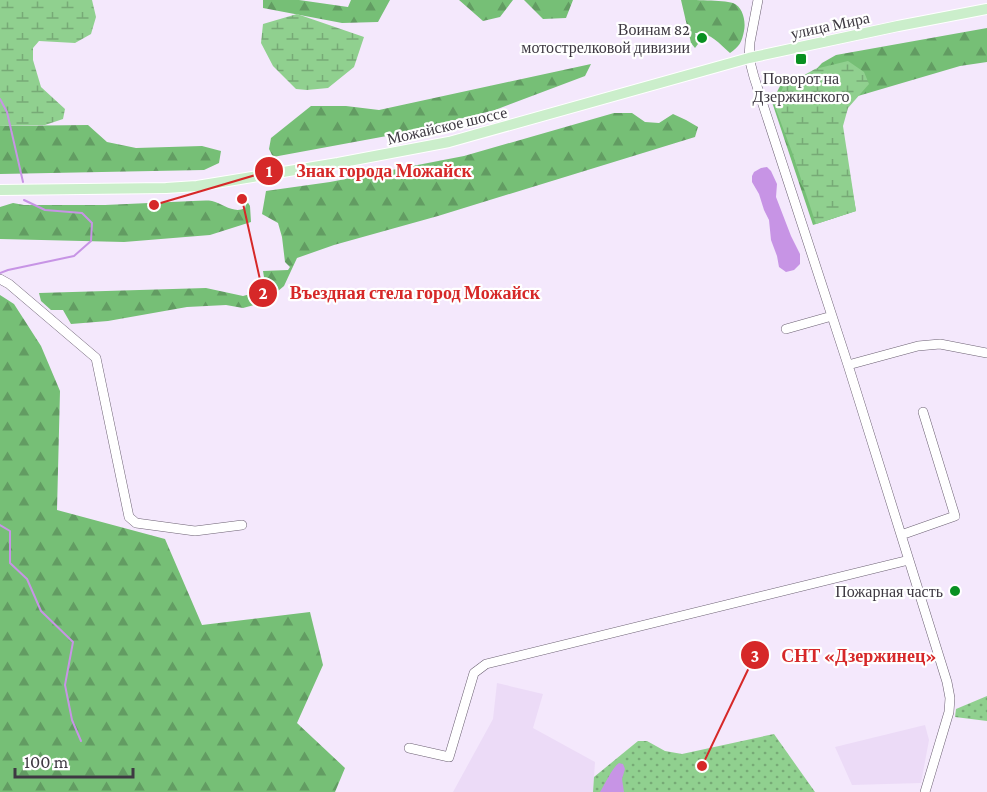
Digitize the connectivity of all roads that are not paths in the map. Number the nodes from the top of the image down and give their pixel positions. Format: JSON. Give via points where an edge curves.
{"nodes":[{"id":1,"x":758,"y":0,"type":"edge"},
{"id":2,"x":987,"y":9,"type":"edge"},
{"id":3,"x":749,"y":58,"type":"junction"},
{"id":4,"x":0,"y":190,"type":"edge"},
{"id":5,"x":0,"y":279,"type":"edge"},
{"id":6,"x":832,"y":316,"type":"junction"},
{"id":7,"x":786,"y":329,"type":"dead end"},
{"id":8,"x":987,"y":353,"type":"edge"},
{"id":9,"x":848,"y":365,"type":"junction"},
{"id":10,"x":923,"y":412,"type":"dead end"},
{"id":11,"x":242,"y":525,"type":"dead end"},
{"id":12,"x":901,"y":535,"type":"junction"},
{"id":13,"x":909,"y":560,"type":"junction"},
{"id":14,"x":409,"y":748,"type":"dead end"},
{"id":15,"x":925,"y":792,"type":"edge"}],
"edges":[{"from":1,"to":3,"type":"street"},
{"from":2,"to":3,"type":"main road","name":"улица Мира"},
{"from":3,"to":4,"type":"main road","name":"Можайское шоссе","via":[[476,136],[350,161],[166,188]]},
{"from":3,"to":6,"type":"street"},
{"from":5,"to":11,"type":"street","via":[[96,358],[129,517],[136,523],[195,531]]},
{"from":6,"to":7,"type":"street"},
{"from":6,"to":9,"type":"street"},
{"from":8,"to":9,"type":"street","via":[[940,344]]},
{"from":9,"to":12,"type":"street"},
{"from":10,"to":12,"type":"street","via":[[955,516]]},
{"from":12,"to":13,"type":"street"},
{"from":13,"to":14,"type":"street","via":[[486,664],[474,673],[449,757]]},
{"from":13,"to":15,"type":"street","via":[[950,698]]}]}
